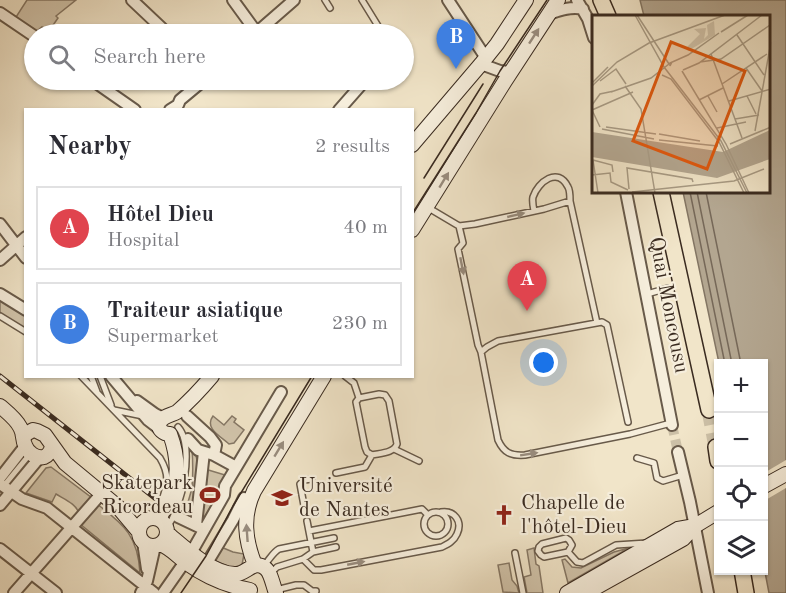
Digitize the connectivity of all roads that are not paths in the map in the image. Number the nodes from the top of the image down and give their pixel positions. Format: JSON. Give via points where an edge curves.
{"nodes":[{"id":1,"x":132,"y":0,"type":"edge"},
{"id":2,"x":233,"y":0,"type":"edge"},
{"id":3,"x":294,"y":0,"type":"edge"},
{"id":4,"x":325,"y":0,"type":"edge"},
{"id":5,"x":362,"y":0,"type":"edge"},
{"id":6,"x":448,"y":0,"type":"edge"},
{"id":7,"x":526,"y":0,"type":"edge"},
{"id":8,"x":558,"y":0,"type":"edge"},
{"id":9,"x":601,"y":0,"type":"edge"},
{"id":10,"x":582,"y":3,"type":"edge"},
{"id":11,"x":330,"y":8,"type":"dead end"},
{"id":12,"x":0,"y":13,"type":"edge"},
{"id":13,"x":549,"y":14,"type":"junction"},
{"id":14,"x":608,"y":15,"type":"edge"},
{"id":15,"x":157,"y":24,"type":"edge"},
{"id":16,"x":249,"y":24,"type":"edge"},
{"id":17,"x":267,"y":24,"type":"edge"},
{"id":18,"x":377,"y":24,"type":"edge"},
{"id":19,"x":24,"y":29,"type":"edge"},
{"id":20,"x":592,"y":32,"type":"edge"},
{"id":21,"x":484,"y":61,"type":"junction"},
{"id":22,"x":511,"y":72,"type":"junction"},
{"id":23,"x":106,"y":90,"type":"edge"},
{"id":24,"x":192,"y":90,"type":"edge"},
{"id":25,"x":357,"y":90,"type":"edge"},
{"id":26,"x":132,"y":108,"type":"edge"},
{"id":27,"x":178,"y":108,"type":"edge"},
{"id":28,"x":341,"y":108,"type":"edge"},
{"id":29,"x":414,"y":143,"type":"edge"},
{"id":30,"x":626,"y":194,"type":"edge"},
{"id":31,"x":661,"y":194,"type":"edge"},
{"id":32,"x":570,"y":201,"type":"junction"},
{"id":33,"x":427,"y":207,"type":"junction"},
{"id":34,"x":534,"y":211,"type":"junction"},
{"id":35,"x":0,"y":224,"type":"edge"},
{"id":36,"x":459,"y":226,"type":"junction"},
{"id":37,"x":414,"y":227,"type":"edge"},
{"id":38,"x":24,"y":239,"type":"edge"},
{"id":39,"x":16,"y":246,"type":"junction"},
{"id":40,"x":24,"y":256,"type":"edge"},
{"id":41,"x":0,"y":260,"type":"edge"},
{"id":42,"x":668,"y":288,"type":"dead end"},
{"id":43,"x":0,"y":294,"type":"edge"},
{"id":44,"x":647,"y":294,"type":"junction"},
{"id":45,"x":24,"y":309,"type":"edge"},
{"id":46,"x":0,"y":316,"type":"edge"},
{"id":47,"x":597,"y":323,"type":"junction"},
{"id":48,"x":24,"y":331,"type":"edge"},
{"id":49,"x":481,"y":352,"type":"junction"},
{"id":50,"x":83,"y":378,"type":"edge"},
{"id":51,"x":92,"y":378,"type":"edge"},
{"id":52,"x":101,"y":378,"type":"edge"},
{"id":53,"x":113,"y":378,"type":"edge"},
{"id":54,"x":210,"y":378,"type":"edge"},
{"id":55,"x":323,"y":378,"type":"edge"},
{"id":56,"x":348,"y":378,"type":"edge"},
{"id":57,"x":123,"y":389,"type":"junction"},
{"id":58,"x":281,"y":392,"type":"dead end"},
{"id":59,"x":99,"y":394,"type":"junction"},
{"id":60,"x":359,"y":398,"type":"junction"},
{"id":61,"x":0,"y":406,"type":"edge"},
{"id":62,"x":113,"y":410,"type":"junction"},
{"id":63,"x":709,"y":411,"type":"tunnel mouth"},
{"id":64,"x":144,"y":416,"type":"junction"},
{"id":65,"x":628,"y":422,"type":"dead end"},
{"id":66,"x":172,"y":424,"type":"junction"},
{"id":67,"x":672,"y":424,"type":"joint"},
{"id":68,"x":189,"y":440,"type":"dead end"},
{"id":69,"x":33,"y":444,"type":"junction"},
{"id":70,"x":394,"y":449,"type":"junction"},
{"id":71,"x":678,"y":452,"type":"tunnel mouth"},
{"id":72,"x":209,"y":453,"type":"junction"},
{"id":73,"x":372,"y":455,"type":"junction"},
{"id":74,"x":638,"y":458,"type":"dead end"},
{"id":75,"x":419,"y":461,"type":"dead end"},
{"id":76,"x":236,"y":466,"type":"junction"},
{"id":77,"x":336,"y":473,"type":"dead end"},
{"id":78,"x":786,"y":474,"type":"edge"},
{"id":79,"x":682,"y":475,"type":"junction"},
{"id":80,"x":312,"y":479,"type":"dead end"},
{"id":81,"x":4,"y":484,"type":"edge"},
{"id":82,"x":768,"y":484,"type":"edge"},
{"id":83,"x":101,"y":494,"type":"junction"},
{"id":84,"x":244,"y":498,"type":"dead end"},
{"id":85,"x":0,"y":505,"type":"edge"},
{"id":86,"x":305,"y":511,"type":"dead end"},
{"id":87,"x":441,"y":512,"type":"junction"},
{"id":88,"x":714,"y":514,"type":"edge"},
{"id":89,"x":428,"y":515,"type":"junction"},
{"id":90,"x":178,"y":517,"type":"dead end"},
{"id":91,"x":307,"y":521,"type":"dead end"},
{"id":92,"x":698,"y":524,"type":"junction"},
{"id":93,"x":201,"y":527,"type":"junction"},
{"id":94,"x":71,"y":528,"type":"junction"},
{"id":95,"x":155,"y":531,"type":"junction"},
{"id":96,"x":309,"y":531,"type":"junction"},
{"id":97,"x":334,"y":538,"type":"dead end"},
{"id":98,"x":311,"y":543,"type":"junction"},
{"id":99,"x":655,"y":543,"type":"junction"},
{"id":100,"x":336,"y":547,"type":"dead end"},
{"id":101,"x":0,"y":549,"type":"edge"},
{"id":102,"x":313,"y":552,"type":"junction"},
{"id":103,"x":568,"y":552,"type":"junction"},
{"id":104,"x":514,"y":553,"type":"dead end"},
{"id":105,"x":210,"y":558,"type":"dead end"},
{"id":106,"x":303,"y":560,"type":"junction"},
{"id":107,"x":187,"y":561,"type":"junction"},
{"id":108,"x":31,"y":573,"type":"junction"},
{"id":109,"x":743,"y":575,"type":"edge"},
{"id":110,"x":265,"y":577,"type":"edge"},
{"id":111,"x":145,"y":585,"type":"edge"},
{"id":112,"x":316,"y":591,"type":"dead end"},
{"id":113,"x":253,"y":592,"type":"edge"},
{"id":114,"x":14,"y":593,"type":"edge"},
{"id":115,"x":56,"y":593,"type":"edge"},
{"id":116,"x":154,"y":593,"type":"edge"},
{"id":117,"x":163,"y":593,"type":"edge"},
{"id":118,"x":523,"y":593,"type":"edge"},
{"id":119,"x":567,"y":593,"type":"edge"},
{"id":120,"x":586,"y":593,"type":"edge"},
{"id":121,"x":708,"y":593,"type":"edge"},
{"id":122,"x":746,"y":593,"type":"edge"}],
"edges":[{"from":1,"to":15,"type":"street"},
{"from":2,"to":16,"type":"street"},
{"from":3,"to":17,"type":"street"},
{"from":4,"to":11,"type":"lane"},
{"from":5,"to":18,"type":"lane"},
{"from":6,"to":21,"type":"street"},
{"from":7,"to":21,"type":"main road"},
{"from":8,"to":13,"type":"main road"},
{"from":9,"to":14,"type":"main road"},
{"from":10,"to":13,"type":"street","via":[[578,8]]},
{"from":10,"to":20,"type":"street"},
{"from":12,"to":19,"type":"street"},
{"from":22,"to":13,"type":"main road","one_way":true},
{"from":21,"to":22,"type":"street","via":[[500,71]]},
{"from":21,"to":29,"type":"main road"},
{"from":33,"to":22,"type":"main road","one_way":true},
{"from":23,"to":26,"type":"street"},
{"from":24,"to":27,"type":"street","via":[[180,100]]},
{"from":25,"to":28,"type":"street"},
{"from":30,"to":44,"type":"street","name":"Quai Moncousu"},
{"from":31,"to":63,"type":"main road"},
{"from":32,"to":34,"type":"lane"},
{"from":32,"to":34,"type":"lane","via":[[569,187],[563,180],[550,177],[534,196]]},
{"from":32,"to":47,"type":"lane"},
{"from":33,"to":36,"type":"lane"},
{"from":33,"to":37,"type":"main road"},
{"from":36,"to":34,"type":"lane","one_way":true},
{"from":35,"to":39,"type":"street"},
{"from":36,"to":49,"type":"lane","one_way":true,"via":[[463,243],[458,249]]},
{"from":38,"to":39,"type":"street"},
{"from":39,"to":40,"type":"street"},
{"from":39,"to":41,"type":"street"},
{"from":42,"to":44,"type":"lane"},
{"from":43,"to":45,"type":"street"},
{"from":44,"to":67,"type":"street","name":"Quai Moncousu"},
{"from":46,"to":48,"type":"lane"},
{"from":47,"to":49,"type":"lane","via":[[498,341]]},
{"from":47,"to":65,"type":"lane","via":[[607,325]]},
{"from":49,"to":67,"type":"lane","one_way":true,"via":[[498,440],[508,453],[525,455]]},
{"from":50,"to":59,"type":"lane"},
{"from":51,"to":59,"type":"lane"},
{"from":52,"to":62,"type":"lane"},
{"from":53,"to":57,"type":"street"},
{"from":54,"to":66,"type":"main road"},
{"from":110,"to":55,"type":"main road","one_way":true,"via":[[247,540],[250,500]]},
{"from":56,"to":60,"type":"lane","via":[[354,383]]},
{"from":57,"to":64,"type":"street"},
{"from":57,"to":66,"type":"street"},
{"from":58,"to":76,"type":"street"},
{"from":59,"to":62,"type":"lane"},
{"from":60,"to":70,"type":"lane","via":[[379,394],[387,398],[397,440]]},
{"from":60,"to":73,"type":"lane","via":[[356,405],[365,447]]},
{"from":61,"to":69,"type":"main road"},
{"from":62,"to":64,"type":"lane"},
{"from":62,"to":95,"type":"lane","via":[[166,468],[166,491]]},
{"from":64,"to":66,"type":"street"},
{"from":66,"to":72,"type":"street","via":[[210,436],[216,445]]},
{"from":66,"to":95,"type":"main road","via":[[177,469],[173,492]]},
{"from":68,"to":72,"type":"street","via":[[198,450]]},
{"from":69,"to":81,"type":"street"},
{"from":69,"to":81,"type":"street"},
{"from":69,"to":83,"type":"main road","via":[[65,463]]},
{"from":70,"to":73,"type":"lane"},
{"from":70,"to":75,"type":"lane"},
{"from":71,"to":79,"type":"street"},
{"from":72,"to":76,"type":"street"},
{"from":72,"to":93,"type":"street"},
{"from":73,"to":77,"type":"lane","via":[[365,467]]},
{"from":74,"to":79,"type":"lane","via":[[654,462],[657,478],[663,481]]},
{"from":76,"to":93,"type":"street","via":[[224,495]]},
{"from":78,"to":82,"type":"main road"},
{"from":79,"to":92,"type":"street"},
{"from":80,"to":86,"type":"lane","via":[[300,484]]},
{"from":81,"to":85,"type":"street"},
{"from":81,"to":94,"type":"street"},
{"from":83,"to":94,"type":"street"},
{"from":83,"to":95,"type":"main road","via":[[141,517]]},
{"from":84,"to":105,"type":"street"},
{"from":87,"to":89,"type":"lane"},
{"from":87,"to":89,"type":"lane","via":[[449,524],[441,535],[426,531],[424,522]]},
{"from":106,"to":87,"type":"lane","one_way":true,"via":[[314,570],[321,570],[442,547],[457,536],[460,526],[451,512]]},
{"from":88,"to":92,"type":"main road"},
{"from":89,"to":96,"type":"lane","via":[[422,509]]},
{"from":90,"to":93,"type":"street"},
{"from":91,"to":96,"type":"lane"},
{"from":92,"to":99,"type":"main road","via":[[678,529]]},
{"from":92,"to":120,"type":"main road","via":[[683,539]]},
{"from":92,"to":121,"type":"street"},
{"from":93,"to":107,"type":"street"},
{"from":94,"to":108,"type":"street"},
{"from":94,"to":111,"type":"street"},
{"from":95,"to":107,"type":"main road","via":[[166,546]]},
{"from":95,"to":111,"type":"street"},
{"from":96,"to":98,"type":"lane"},
{"from":97,"to":98,"type":"lane"},
{"from":98,"to":102,"type":"lane"},
{"from":98,"to":110,"type":"lane","via":[[279,549],[267,562]]},
{"from":99,"to":103,"type":"lane","via":[[616,545],[583,563]]},
{"from":99,"to":119,"type":"main road"},
{"from":100,"to":102,"type":"lane"},
{"from":101,"to":108,"type":"street"},
{"from":102,"to":106,"type":"lane"},
{"from":103,"to":103,"type":"lane","via":[[544,557],[538,551],[542,544],[566,538],[572,545]]},
{"from":104,"to":118,"type":"lane"},
{"from":106,"to":110,"type":"lane","via":[[277,567]]},
{"from":107,"to":110,"type":"main road","via":[[226,573]]},
{"from":107,"to":113,"type":"main road","via":[[213,577]]},
{"from":107,"to":117,"type":"street"},
{"from":108,"to":114,"type":"street"},
{"from":108,"to":115,"type":"street"},
{"from":109,"to":122,"type":"main road"},
{"from":110,"to":112,"type":"lane"},
{"from":110,"to":113,"type":"main road","via":[[268,587]]},
{"from":110,"to":113,"type":"main road","via":[[244,577]]},
{"from":111,"to":116,"type":"street"}]}
